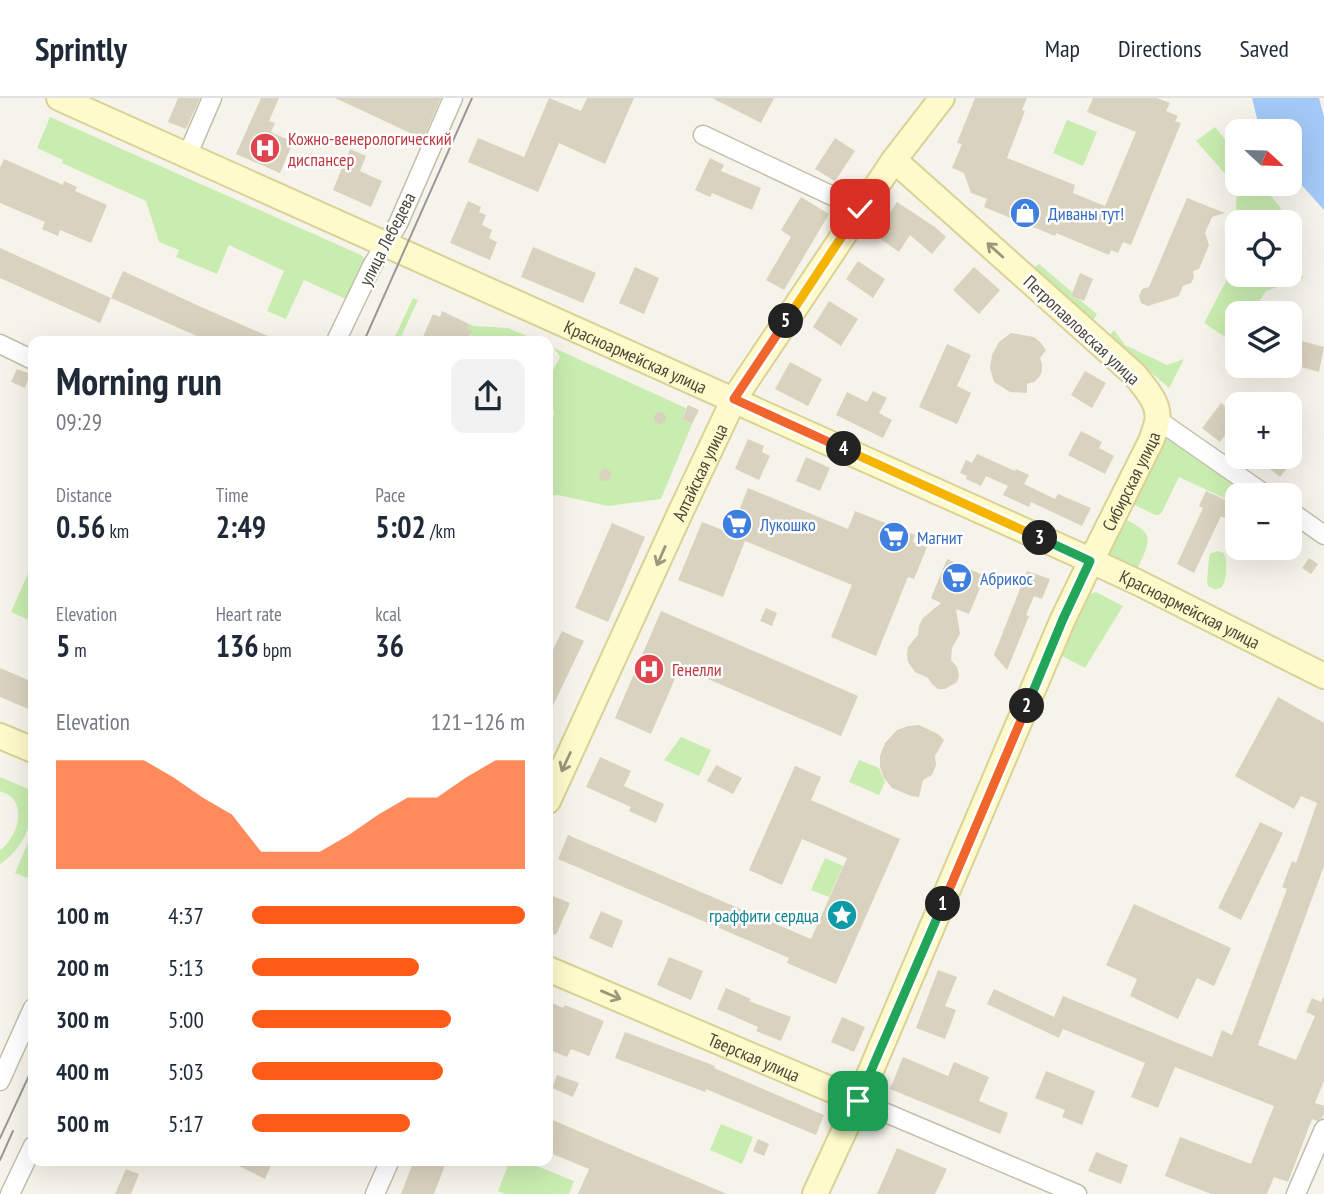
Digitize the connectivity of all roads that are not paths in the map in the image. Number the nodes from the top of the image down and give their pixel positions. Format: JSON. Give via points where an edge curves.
{"nodes":[{"id":1,"x":59,"y":98,"type":"edge"},
{"id":2,"x":212,"y":98,"type":"edge"},
{"id":3,"x":453,"y":98,"type":"edge"},
{"id":4,"x":942,"y":98,"type":"edge"},
{"id":5,"x":703,"y":135,"type":"dead end"},
{"id":6,"x":187,"y":156,"type":"junction"},
{"id":7,"x":894,"y":160,"type":"junction"},
{"id":8,"x":860,"y":209,"type":"junction"},
{"id":9,"x":385,"y":244,"type":"junction"},
{"id":10,"x":338,"y":336,"type":"edge"},
{"id":11,"x":0,"y":344,"type":"edge"},
{"id":12,"x":28,"y":358,"type":"edge"},
{"id":13,"x":734,"y":399,"type":"junction"},
{"id":14,"x":1158,"y":420,"type":"junction"},
{"id":15,"x":1249,"y":483,"type":"edge"},
{"id":16,"x":1302,"y":520,"type":"edge"},
{"id":17,"x":1324,"y":535,"type":"edge"},
{"id":18,"x":1090,"y":561,"type":"junction"},
{"id":19,"x":1324,"y":676,"type":"edge"},
{"id":20,"x":0,"y":736,"type":"edge"},
{"id":21,"x":28,"y":748,"type":"edge"},
{"id":22,"x":553,"y":790,"type":"edge"},
{"id":23,"x":553,"y":971,"type":"edge"},
{"id":24,"x":28,"y":1019,"type":"edge"},
{"id":25,"x":0,"y":1081,"type":"edge"},
{"id":26,"x":858,"y":1101,"type":"junction"},
{"id":27,"x":1324,"y":1129,"type":"edge"},
{"id":28,"x":28,"y":1156,"type":"edge"},
{"id":29,"x":387,"y":1166,"type":"edge"},
{"id":30,"x":10,"y":1194,"type":"edge"},
{"id":31,"x":375,"y":1194,"type":"edge"},
{"id":32,"x":815,"y":1194,"type":"edge"},
{"id":33,"x":1077,"y":1194,"type":"edge"},
{"id":34,"x":1296,"y":1194,"type":"edge"}],
"edges":[{"from":1,"to":6,"type":"main road","name":"Красноармейская улица"},
{"from":2,"to":6,"type":"street"},
{"from":3,"to":9,"type":"street","name":"улица Лебедева"},
{"from":4,"to":7,"type":"main road","name":"Алтайская улица"},
{"from":5,"to":8,"type":"street"},
{"from":6,"to":9,"type":"main road","name":"Красноармейская улица"},
{"from":7,"to":8,"type":"main road","name":"Алтайская улица"},
{"from":14,"to":7,"type":"main road","name":"Петропавловская улица","one_way":true,"via":[[1151,395],[1135,375]]},
{"from":8,"to":13,"type":"main road","name":"Алтайская улица"},
{"from":9,"to":10,"type":"street","name":"улица Лебедева"},
{"from":9,"to":13,"type":"main road","name":"Красноармейская улица"},
{"from":11,"to":12,"type":"street"},
{"from":13,"to":18,"type":"main road","name":"Красноармейская улица"},
{"from":13,"to":22,"type":"main road","name":"Алтайская улица","one_way":true},
{"from":14,"to":15,"type":"street"},
{"from":14,"to":18,"type":"main road","name":"Сибирская улица"},
{"from":16,"to":17,"type":"street"},
{"from":18,"to":19,"type":"main road","name":"Красноармейская улица"},
{"from":18,"to":26,"type":"main road","name":"Сибирская улица"},
{"from":20,"to":21,"type":"main road"},
{"from":23,"to":26,"type":"main road","name":"Тверская улица","one_way":true},
{"from":24,"to":25,"type":"street"},
{"from":26,"to":32,"type":"main road","name":"Сибирская улица"},
{"from":26,"to":33,"type":"street","name":"Тверская улица"},
{"from":27,"to":34,"type":"street"},
{"from":28,"to":30,"type":"street"},
{"from":29,"to":31,"type":"street"}]}
